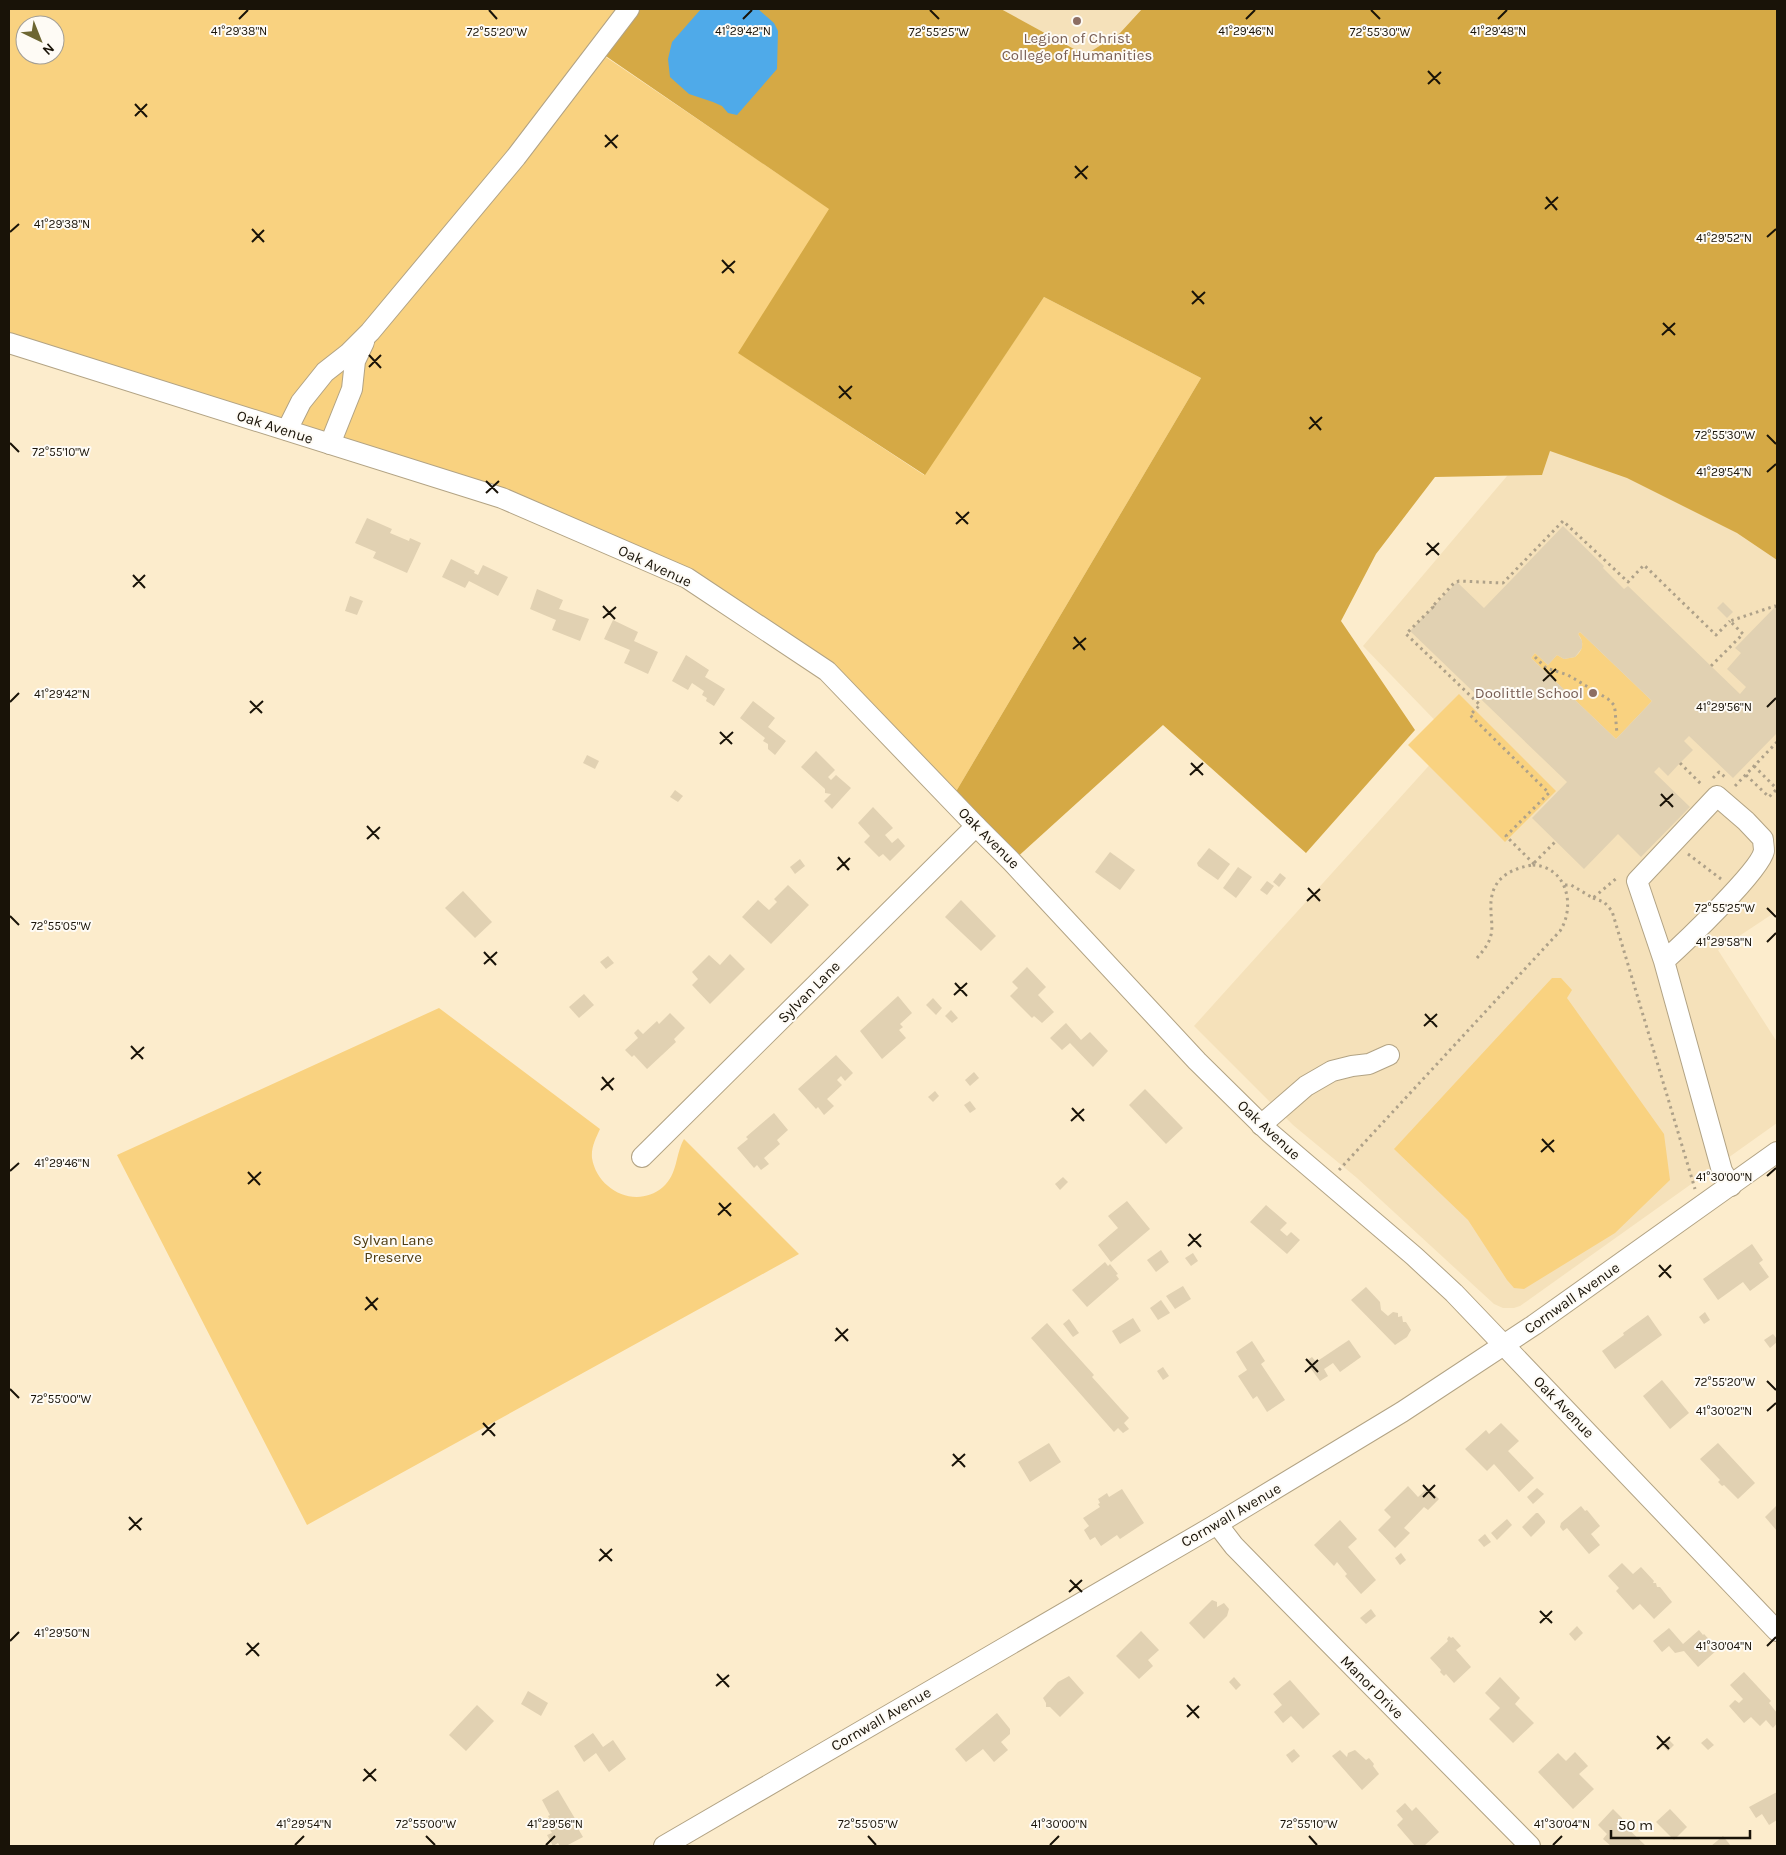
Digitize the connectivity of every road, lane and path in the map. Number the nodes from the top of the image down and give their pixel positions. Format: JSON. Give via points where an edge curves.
{"nodes":[{"id":1,"x":630,"y":9,"type":"edge"},
{"id":2,"x":370,"y":332,"type":"junction"},
{"id":3,"x":9,"y":343,"type":"edge"},
{"id":4,"x":287,"y":430,"type":"junction"},
{"id":5,"x":330,"y":444,"type":"junction"},
{"id":6,"x":1777,"y":608,"type":"edge"},
{"id":7,"x":1730,"y":621,"type":"junction"},
{"id":8,"x":1535,"y":657,"type":"dead end"},
{"id":9,"x":1711,"y":666,"type":"dead end"},
{"id":10,"x":1617,"y":734,"type":"dead end"},
{"id":11,"x":1777,"y":742,"type":"edge"},
{"id":12,"x":1680,"y":763,"type":"dead end"},
{"id":13,"x":1754,"y":766,"type":"junction"},
{"id":14,"x":1704,"y":787,"type":"dead end"},
{"id":15,"x":1777,"y":789,"type":"edge"},
{"id":16,"x":976,"y":826,"type":"junction"},
{"id":17,"x":1556,"y":841,"type":"dead end"},
{"id":18,"x":1533,"y":864,"type":"junction"},
{"id":19,"x":1621,"y":875,"type":"dead end"},
{"id":20,"x":1564,"y":885,"type":"junction"},
{"id":21,"x":1593,"y":898,"type":"junction"},
{"id":22,"x":1477,"y":958,"type":"dead end"},
{"id":23,"x":1664,"y":961,"type":"junction"},
{"id":24,"x":1389,"y":1055,"type":"dead end"},
{"id":25,"x":1261,"y":1125,"type":"junction"},
{"id":26,"x":1777,"y":1152,"type":"edge"},
{"id":27,"x":642,"y":1157,"type":"dead end"},
{"id":28,"x":1338,"y":1170,"type":"dead end"},
{"id":29,"x":1731,"y":1186,"type":"junction"},
{"id":30,"x":1695,"y":1190,"type":"dead end"},
{"id":31,"x":1505,"y":1344,"type":"junction"},
{"id":32,"x":1217,"y":1524,"type":"junction"},
{"id":33,"x":1777,"y":1631,"type":"edge"},
{"id":34,"x":664,"y":1846,"type":"edge"},
{"id":35,"x":1530,"y":1846,"type":"edge"}],
"edges":[{"from":1,"to":2,"type":"street","via":[[516,157]]},
{"from":2,"to":4,"type":"street","via":[[325,372],[301,402]]},
{"from":2,"to":5,"type":"street","via":[[355,361],[352,389]]},
{"from":3,"to":4,"type":"street","name":"Oak Avenue"},
{"from":4,"to":5,"type":"street","name":"Oak Avenue"},
{"from":5,"to":16,"type":"street","name":"Oak Avenue","via":[[502,498],[687,578],[827,672]]},
{"from":6,"to":7,"type":"path"},
{"from":7,"to":9,"type":"path","via":[[1743,634]]},
{"from":7,"to":18,"type":"path","via":[[1716,635],[1644,565],[1628,582],[1563,521],[1503,583],[1454,583],[1406,634],[1480,705],[1470,715],[1549,793],[1506,836]]},
{"from":8,"to":10,"type":"path","via":[[1546,668],[1568,675],[1608,699],[1614,705]]},
{"from":11,"to":13,"type":"path"},
{"from":12,"to":14,"type":"path"},
{"from":13,"to":15,"type":"path"},
{"from":13,"to":15,"type":"path","via":[[1746,775],[1769,797]]},
{"from":16,"to":25,"type":"street","name":"Oak Avenue"},
{"from":16,"to":27,"type":"street","name":"Sylvan Lane"},
{"from":17,"to":18,"type":"path"},
{"from":18,"to":20,"type":"path","via":[[1549,870]]},
{"from":18,"to":22,"type":"path","via":[[1510,872],[1492,891],[1492,933]]},
{"from":19,"to":21,"type":"path"},
{"from":20,"to":21,"type":"path"},
{"from":20,"to":28,"type":"path","via":[[1568,911],[1560,931]]},
{"from":21,"to":30,"type":"path","via":[[1604,902],[1612,911]]},
{"from":23,"to":23,"type":"street","via":[[1735,890],[1756,866],[1764,851],[1763,839],[1717,796],[1636,881]]},
{"from":23,"to":29,"type":"street","via":[[1722,1171]]},
{"from":24,"to":25,"type":"street","via":[[1369,1064],[1332,1071],[1306,1086]]},
{"from":25,"to":31,"type":"street","name":"Oak Avenue","via":[[1414,1256]]},
{"from":26,"to":29,"type":"street","name":"Cornwall Avenue"},
{"from":29,"to":31,"type":"street","name":"Cornwall Avenue"},
{"from":31,"to":32,"type":"street","name":"Cornwall Avenue","via":[[1402,1412]]},
{"from":31,"to":33,"type":"street","name":"Oak Avenue"},
{"from":32,"to":34,"type":"street","name":"Cornwall Avenue"},
{"from":32,"to":35,"type":"street","name":"Manor Drive","via":[[1234,1546]]}]}
